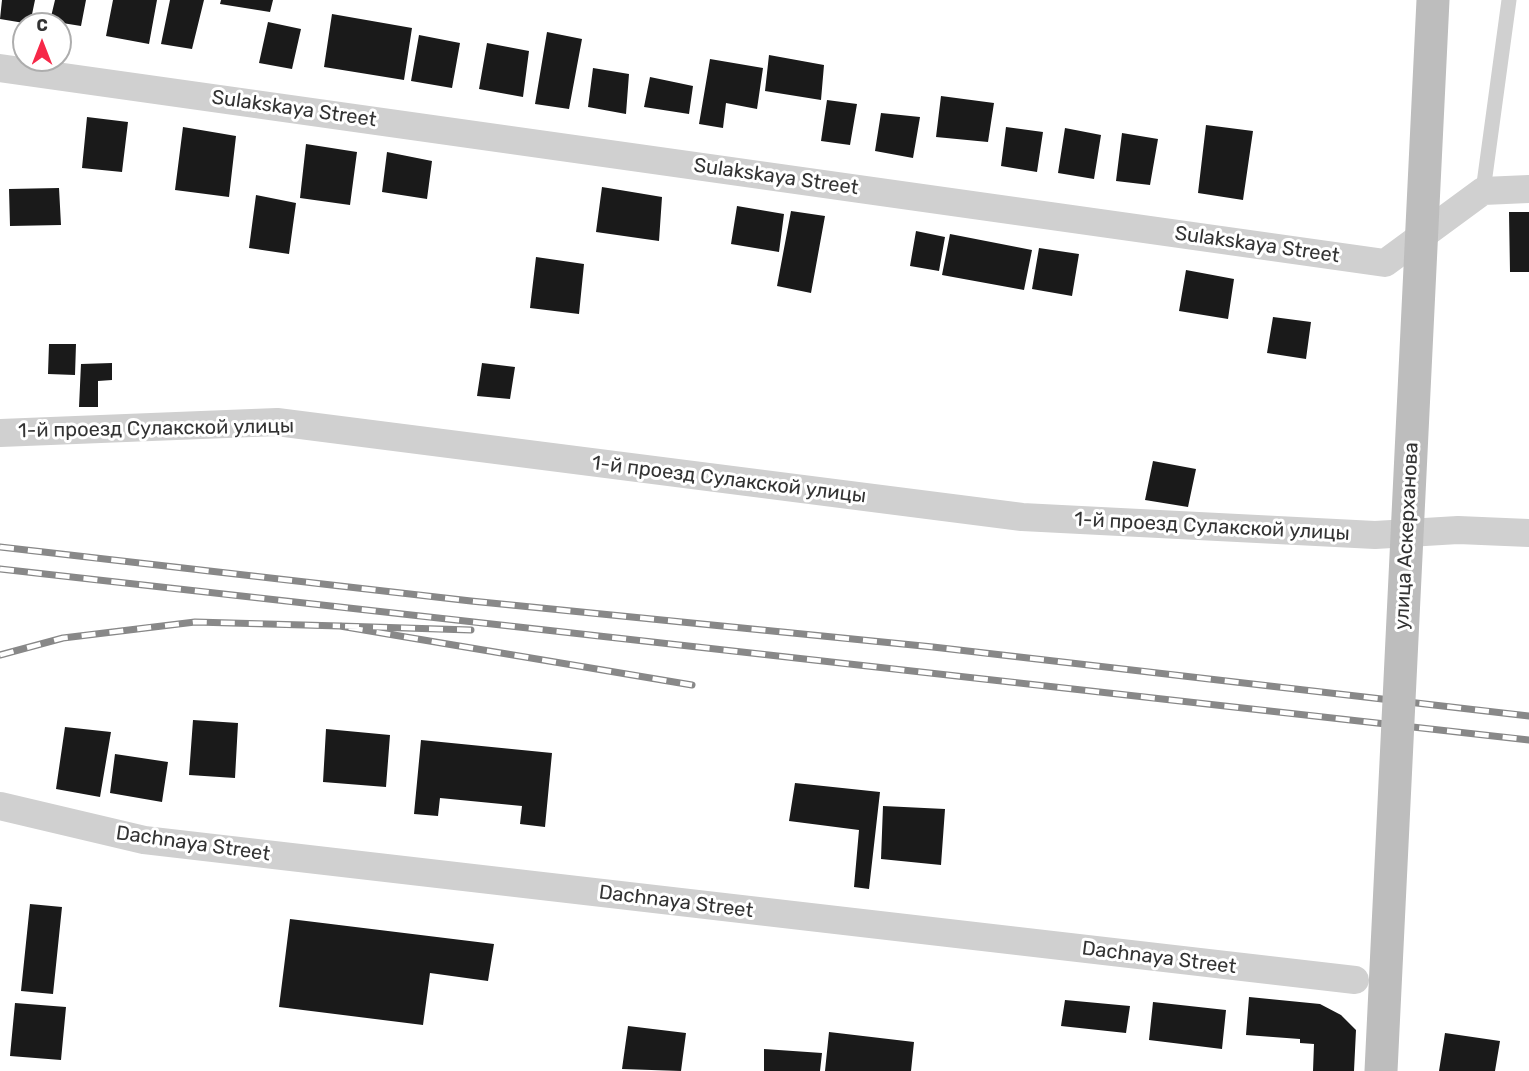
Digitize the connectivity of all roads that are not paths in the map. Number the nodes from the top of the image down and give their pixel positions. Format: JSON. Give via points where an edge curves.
{"nodes":[{"id":1,"x":1433,"y":0,"type":"edge"},
{"id":2,"x":1509,"y":0,"type":"edge"},
{"id":3,"x":0,"y":68,"type":"edge"},
{"id":4,"x":1529,"y":189,"type":"edge"},
{"id":5,"x":1483,"y":191,"type":"junction"},
{"id":6,"x":0,"y":433,"type":"edge"},
{"id":7,"x":1529,"y":532,"type":"edge"},
{"id":8,"x":0,"y":806,"type":"edge"},
{"id":9,"x":1355,"y":980,"type":"dead end"},
{"id":10,"x":1381,"y":1071,"type":"edge"}],
"edges":[{"from":1,"to":10,"type":"street","name":"улица Аскерханова","bridge":true},
{"from":2,"to":5,"type":"lane"},
{"from":3,"to":5,"type":"street","name":"Sulakskaya Street","via":[[1385,263]]},
{"from":4,"to":5,"type":"street"},
{"from":6,"to":7,"type":"street","name":"1-й проезд Сулакской улицы","via":[[277,422],[1022,518],[1375,535],[1458,530]]},
{"from":8,"to":9,"type":"street","name":"Dachnaya Street","via":[[144,840]]}]}
